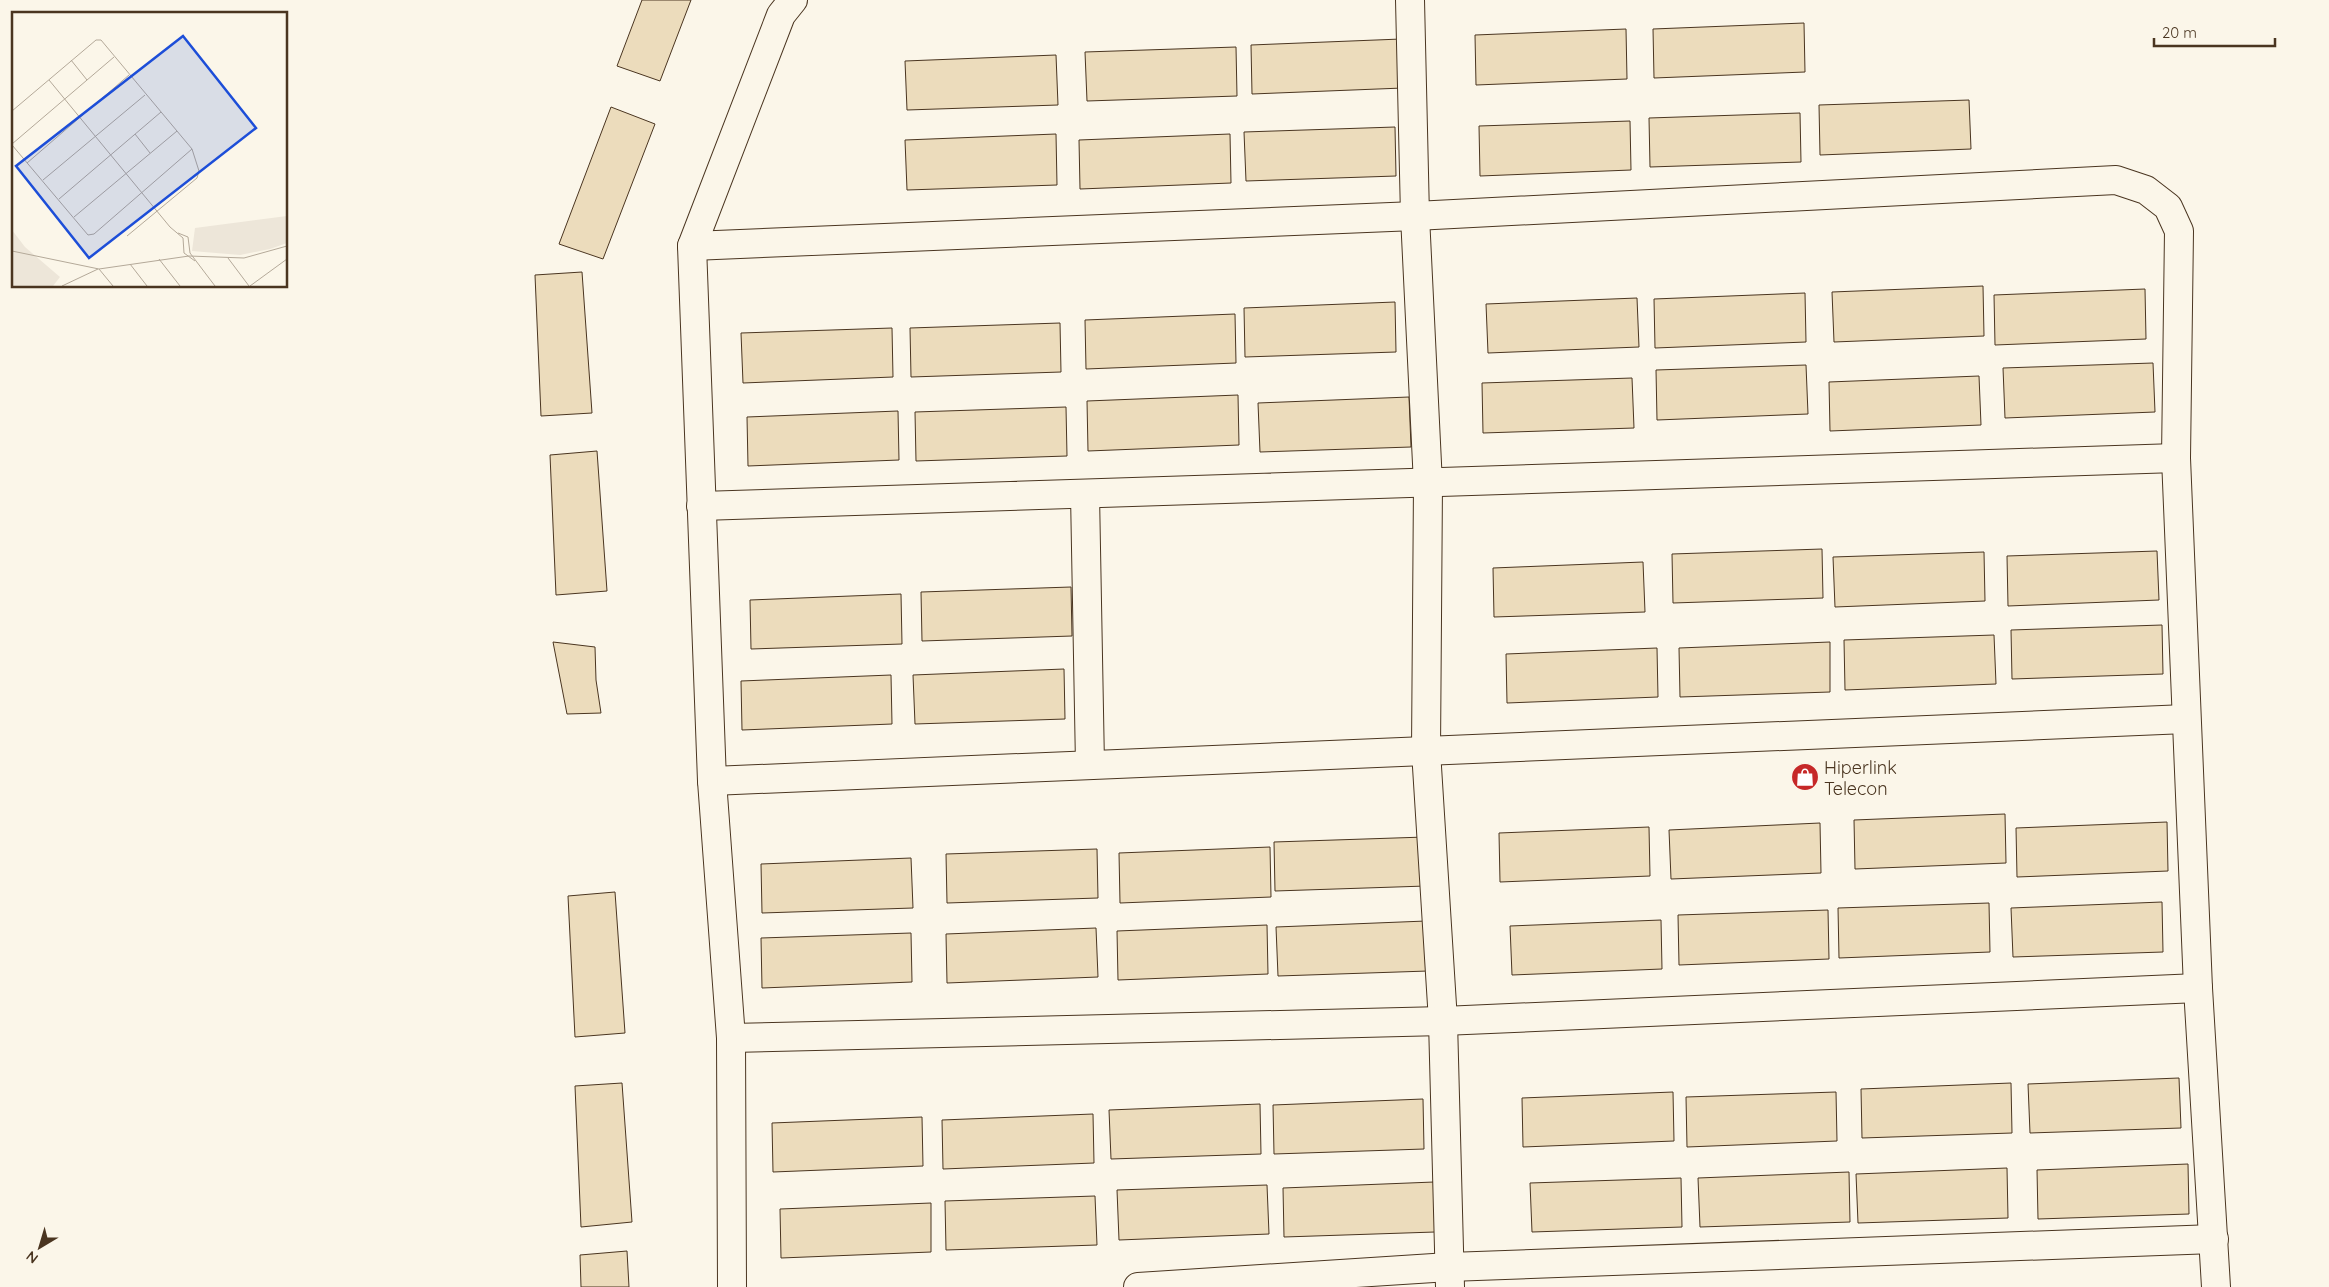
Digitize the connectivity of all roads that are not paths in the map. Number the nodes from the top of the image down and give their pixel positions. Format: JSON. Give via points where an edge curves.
{"nodes":[{"id":1,"x":793,"y":0,"type":"edge"},
{"id":2,"x":1410,"y":0,"type":"edge"},
{"id":3,"x":1416,"y":216,"type":"junction"},
{"id":4,"x":692,"y":246,"type":"junction"},
{"id":5,"x":2176,"y":458,"type":"junction"},
{"id":6,"x":1428,"y":484,"type":"junction"},
{"id":7,"x":1085,"y":494,"type":"junction"},
{"id":8,"x":700,"y":506,"type":"junction"},
{"id":9,"x":2186,"y":719,"type":"junction"},
{"id":10,"x":1426,"y":751,"type":"junction"},
{"id":11,"x":1090,"y":765,"type":"junction"},
{"id":12,"x":712,"y":781,"type":"junction"},
{"id":13,"x":2198,"y":988,"type":"junction"},
{"id":14,"x":1443,"y":1022,"type":"junction"},
{"id":15,"x":731,"y":1038,"type":"junction"},
{"id":16,"x":2214,"y":1239,"type":"junction"},
{"id":17,"x":1450,"y":1277,"type":"edge"},
{"id":18,"x":732,"y":1287,"type":"edge"},
{"id":19,"x":1138,"y":1287,"type":"edge"},
{"id":20,"x":2216,"y":1287,"type":"edge"}],
"edges":[{"from":1,"to":4,"type":"street","via":[[781,15]]},
{"from":2,"to":3,"type":"street"},
{"from":3,"to":4,"type":"street"},
{"from":3,"to":5,"type":"street","via":[[2116,180],[2146,190],[2168,207],[2179,230]]},
{"from":3,"to":6,"type":"street"},
{"from":4,"to":8,"type":"street"},
{"from":5,"to":6,"type":"street"},
{"from":5,"to":9,"type":"street"},
{"from":6,"to":7,"type":"street"},
{"from":6,"to":10,"type":"street"},
{"from":7,"to":8,"type":"street"},
{"from":7,"to":11,"type":"street"},
{"from":8,"to":12,"type":"street"},
{"from":9,"to":10,"type":"street"},
{"from":9,"to":13,"type":"street"},
{"from":10,"to":11,"type":"street"},
{"from":10,"to":14,"type":"street"},
{"from":11,"to":12,"type":"street"},
{"from":12,"to":15,"type":"street"},
{"from":13,"to":14,"type":"street"},
{"from":13,"to":16,"type":"street"},
{"from":14,"to":15,"type":"street"},
{"from":14,"to":17,"type":"street"},
{"from":15,"to":18,"type":"street"},
{"from":16,"to":17,"type":"street"},
{"from":16,"to":20,"type":"street"},
{"from":17,"to":19,"type":"street"}]}
